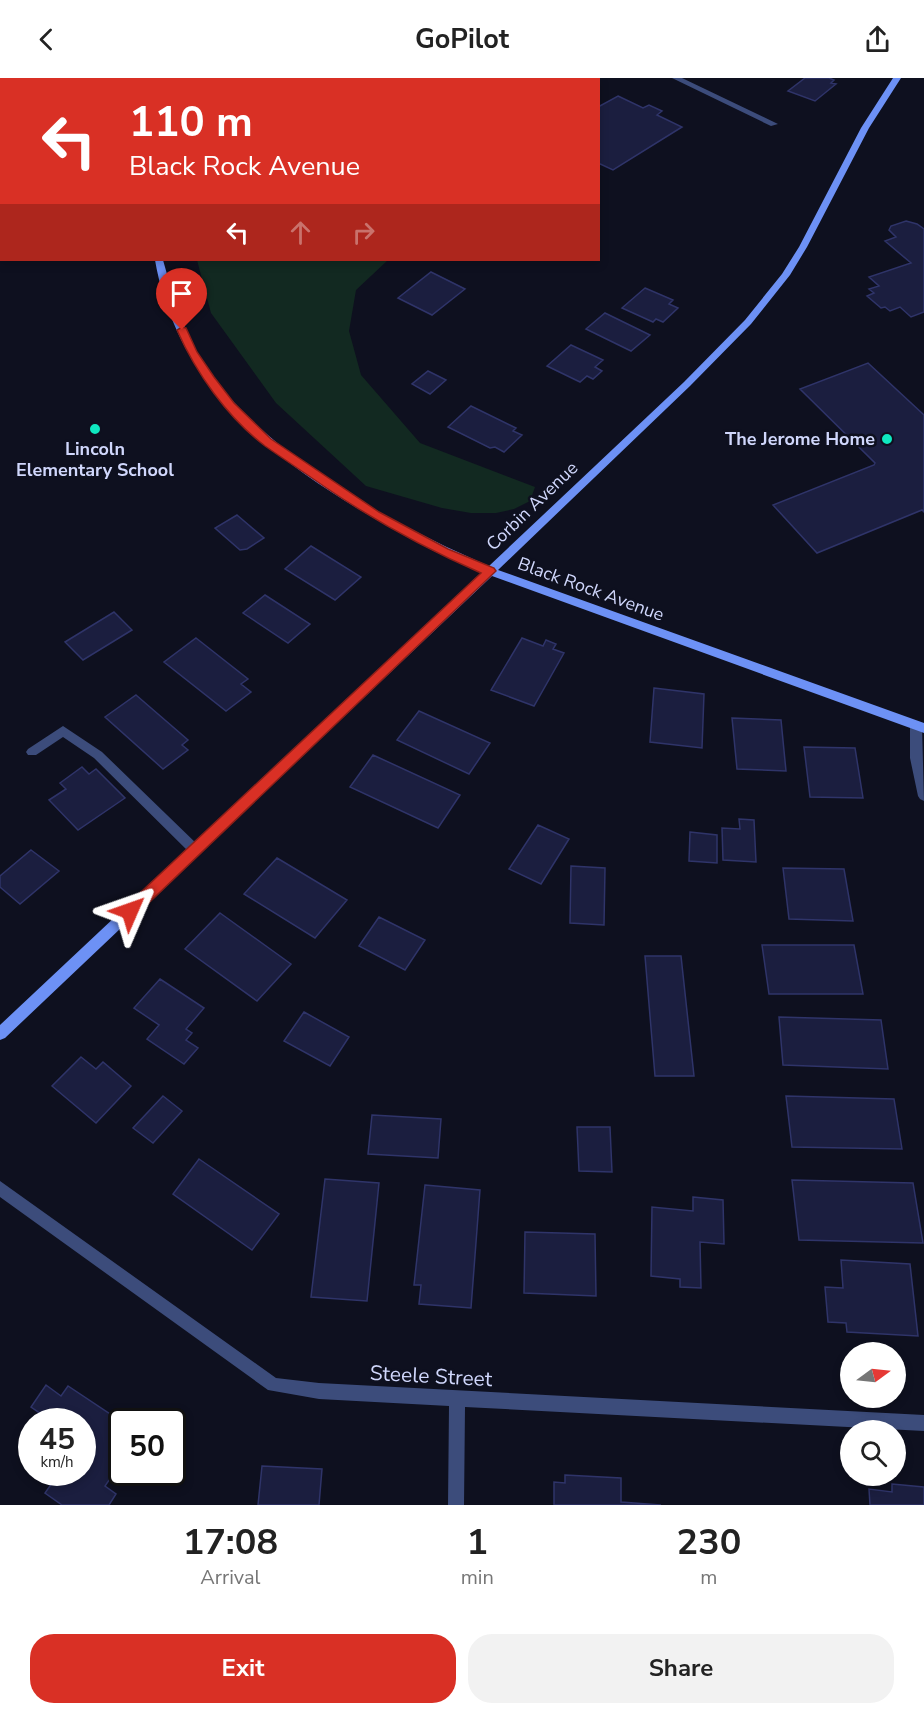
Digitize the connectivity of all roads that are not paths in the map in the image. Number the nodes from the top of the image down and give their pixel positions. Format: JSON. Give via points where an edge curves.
{"nodes":[{"id":1,"x":676,"y":78,"type":"edge"},
{"id":2,"x":897,"y":78,"type":"edge"},
{"id":3,"x":774,"y":124,"type":"dead end"},
{"id":4,"x":159,"y":261,"type":"edge"},
{"id":5,"x":490,"y":571,"type":"junction"},
{"id":6,"x":920,"y":727,"type":"edge"},
{"id":7,"x":32,"y":752,"type":"dead end"},
{"id":8,"x":924,"y":796,"type":"edge"},
{"id":9,"x":195,"y":850,"type":"junction"},
{"id":10,"x":0,"y":1034,"type":"edge"},
{"id":11,"x":0,"y":1188,"type":"edge"},
{"id":12,"x":457,"y":1398,"type":"junction"},
{"id":13,"x":924,"y":1423,"type":"edge"},
{"id":14,"x":456,"y":1505,"type":"edge"}],
"edges":[{"from":1,"to":3,"type":"street"},
{"from":2,"to":5,"type":"main road","name":"Corbin Avenue","via":[[865,128],[802,247],[766,301],[718,353]]},
{"from":4,"to":5,"type":"main road","name":"Black Rock Avenue","via":[[172,309],[192,352],[230,406],[267,441],[375,515],[424,543]]},
{"from":5,"to":6,"type":"main road","name":"Black Rock Avenue"},
{"from":5,"to":9,"type":"main road","name":"Corbin Avenue"},
{"from":6,"to":8,"type":"street","via":[[916,758]]},
{"from":7,"to":9,"type":"street","via":[[63,731],[98,755]]},
{"from":9,"to":10,"type":"main road","name":"Corbin Avenue"},
{"from":11,"to":12,"type":"street","name":"Steele Street","via":[[273,1385]]},
{"from":12,"to":13,"type":"street","name":"Steele Street"},
{"from":12,"to":14,"type":"street"}]}
